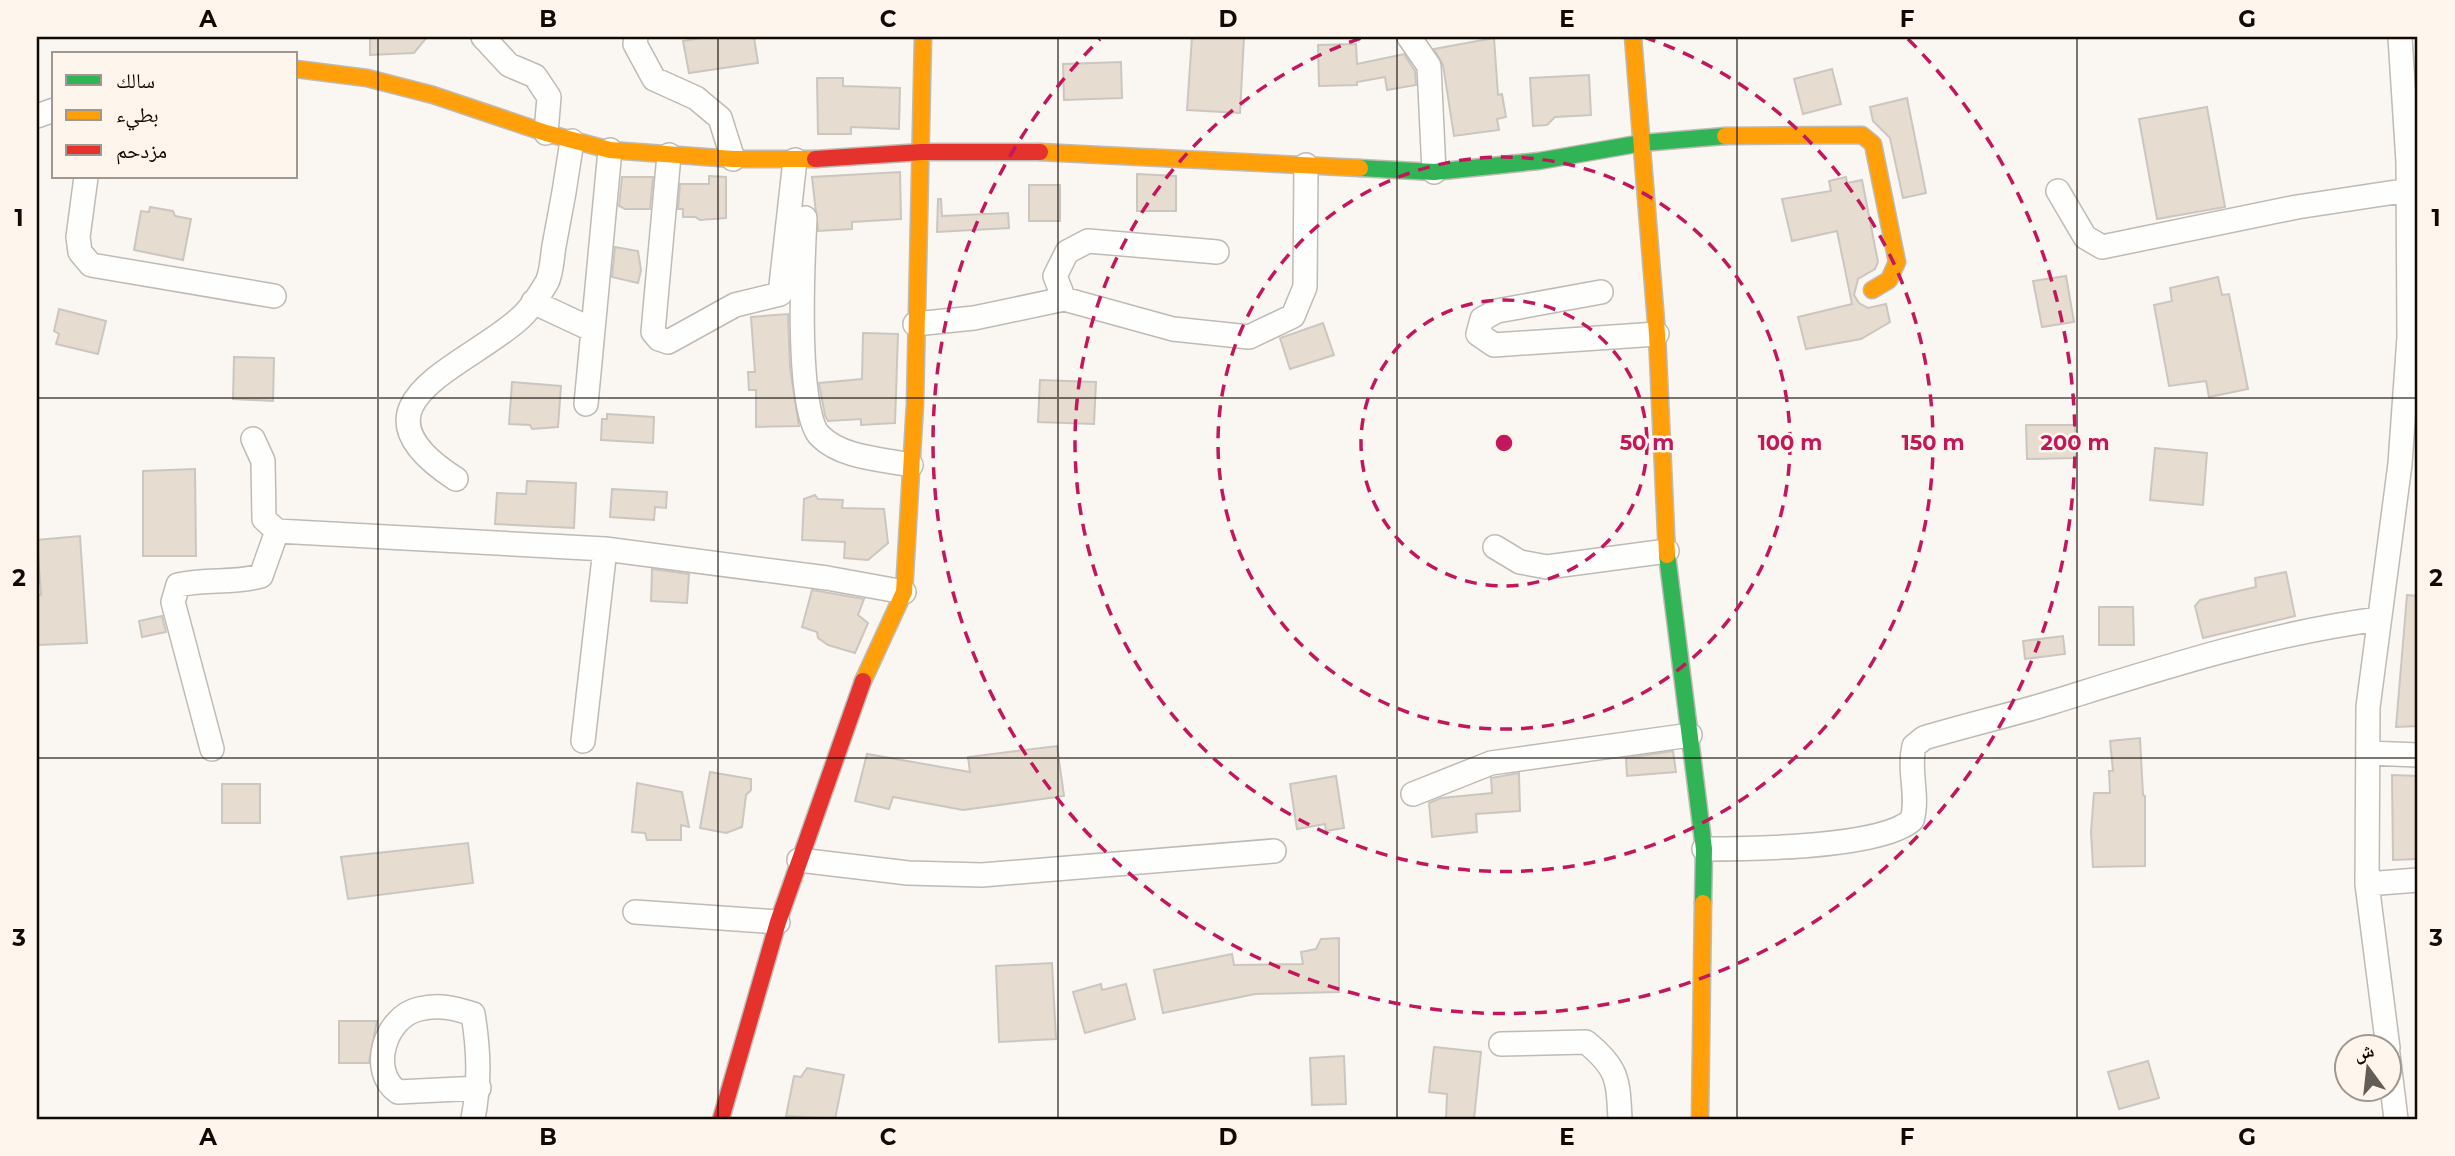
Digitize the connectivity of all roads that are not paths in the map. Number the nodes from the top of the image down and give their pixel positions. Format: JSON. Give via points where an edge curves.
{"nodes":[{"id":1,"x":483,"y":37,"type":"edge"},
{"id":2,"x":636,"y":37,"type":"edge"},
{"id":3,"x":923,"y":37,"type":"edge"},
{"id":4,"x":1409,"y":37,"type":"edge"},
{"id":5,"x":1633,"y":37,"type":"edge"},
{"id":6,"x":2400,"y":37,"type":"edge"},
{"id":7,"x":298,"y":69,"type":"edge"},
{"id":8,"x":546,"y":133,"type":"junction"},
{"id":9,"x":572,"y":141,"type":"junction"},
{"id":10,"x":1642,"y":144,"type":"junction"},
{"id":11,"x":610,"y":150,"type":"junction"},
{"id":12,"x":922,"y":152,"type":"junction"},
{"id":13,"x":669,"y":155,"type":"junction"},
{"id":14,"x":733,"y":159,"type":"junction"},
{"id":15,"x":795,"y":160,"type":"junction"},
{"id":16,"x":1306,"y":165,"type":"junction"},
{"id":17,"x":1434,"y":172,"type":"junction"},
{"id":18,"x":86,"y":178,"type":"edge"},
{"id":19,"x":2409,"y":190,"type":"junction"},
{"id":20,"x":2058,"y":191,"type":"dead end"},
{"id":21,"x":805,"y":218,"type":"dead end"},
{"id":22,"x":1217,"y":252,"type":"dead end"},
{"id":23,"x":1872,"y":289,"type":"dead end"},
{"id":24,"x":1601,"y":292,"type":"dead end"},
{"id":25,"x":274,"y":296,"type":"dead end"},
{"id":26,"x":1064,"y":299,"type":"junction"},
{"id":27,"x":533,"y":302,"type":"junction"},
{"id":28,"x":915,"y":324,"type":"junction"},
{"id":29,"x":593,"y":330,"type":"junction"},
{"id":30,"x":1657,"y":334,"type":"junction"},
{"id":31,"x":586,"y":404,"type":"dead end"},
{"id":32,"x":253,"y":439,"type":"dead end"},
{"id":33,"x":911,"y":466,"type":"junction"},
{"id":34,"x":456,"y":480,"type":"dead end"},
{"id":35,"x":277,"y":531,"type":"junction"},
{"id":36,"x":1495,"y":547,"type":"dead end"},
{"id":37,"x":605,"y":549,"type":"junction"},
{"id":38,"x":1667,"y":551,"type":"junction"},
{"id":39,"x":904,"y":592,"type":"junction"},
{"id":40,"x":2379,"y":619,"type":"junction"},
{"id":41,"x":1690,"y":735,"type":"junction"},
{"id":42,"x":583,"y":741,"type":"dead end"},
{"id":43,"x":212,"y":749,"type":"dead end"},
{"id":44,"x":2368,"y":753,"type":"junction"},
{"id":45,"x":2418,"y":755,"type":"edge"},
{"id":46,"x":1413,"y":794,"type":"dead end"},
{"id":47,"x":1704,"y":849,"type":"junction"},
{"id":48,"x":1274,"y":851,"type":"dead end"},
{"id":49,"x":799,"y":860,"type":"junction"},
{"id":50,"x":2418,"y":880,"type":"edge"},
{"id":51,"x":2367,"y":884,"type":"junction"},
{"id":52,"x":635,"y":912,"type":"dead end"},
{"id":53,"x":778,"y":922,"type":"junction"},
{"id":54,"x":2386,"y":1034,"type":"edge"},
{"id":55,"x":1501,"y":1044,"type":"dead end"},
{"id":56,"x":479,"y":1088,"type":"junction"},
{"id":57,"x":473,"y":1119,"type":"edge"},
{"id":58,"x":721,"y":1119,"type":"edge"},
{"id":59,"x":1620,"y":1119,"type":"edge"},
{"id":60,"x":1700,"y":1119,"type":"edge"}],
"edges":[{"from":1,"to":8,"type":"street","via":[[509,65],[535,76],[549,97]]},
{"from":2,"to":14,"type":"street","via":[[635,44],[654,79],[696,97],[720,118]]},
{"from":3,"to":12,"type":"street"},
{"from":4,"to":17,"type":"street","via":[[1429,66]]},
{"from":5,"to":10,"type":"street"},
{"from":6,"to":19,"type":"street"},
{"from":7,"to":8,"type":"street","via":[[420,91]]},
{"from":8,"to":9,"type":"street"},
{"from":9,"to":11,"type":"street"},
{"from":9,"to":27,"type":"street","via":[[548,280]]},
{"from":10,"to":17,"type":"street"},
{"from":10,"to":23,"type":"street","via":[[1735,135],[1862,135],[1876,153],[1897,262],[1886,284]]},
{"from":10,"to":30,"type":"street"},
{"from":11,"to":13,"type":"street"},
{"from":11,"to":29,"type":"street"},
{"from":12,"to":15,"type":"street"},
{"from":12,"to":16,"type":"street","via":[[1078,152]]},
{"from":12,"to":28,"type":"street"},
{"from":13,"to":14,"type":"street"},
{"from":13,"to":15,"type":"street","via":[[653,332],[668,342],[735,305],[780,294]]},
{"from":14,"to":15,"type":"street"},
{"from":16,"to":17,"type":"street"},
{"from":16,"to":26,"type":"street","via":[[1305,287],[1293,316],[1249,337],[1173,329]]},
{"from":18,"to":25,"type":"street","via":[[78,237],[80,252],[91,265]]},
{"from":19,"to":20,"type":"street","via":[[2297,207],[2102,247],[2085,237]]},
{"from":19,"to":40,"type":"street","via":[[2407,362],[2400,464]]},
{"from":21,"to":33,"type":"street","via":[[801,295],[808,409],[817,434],[839,450]]},
{"from":22,"to":26,"type":"street","via":[[1088,241],[1067,252],[1055,276]]},
{"from":24,"to":30,"type":"street","via":[[1497,311],[1482,319],[1478,334],[1494,345]]},
{"from":26,"to":28,"type":"street","via":[[974,318]]},
{"from":27,"to":29,"type":"street"},
{"from":27,"to":34,"type":"street","via":[[520,319],[443,373],[419,395],[407,415],[410,440],[432,464]]},
{"from":28,"to":33,"type":"street"},
{"from":29,"to":31,"type":"street"},
{"from":30,"to":38,"type":"street"},
{"from":32,"to":35,"type":"street","via":[[263,461],[264,519]]},
{"from":33,"to":39,"type":"street"},
{"from":35,"to":37,"type":"street"},
{"from":35,"to":43,"type":"street","via":[[261,576],[237,583],[201,580],[178,585],[173,602]]},
{"from":36,"to":38,"type":"street","via":[[1520,562],[1547,567]]},
{"from":37,"to":39,"type":"street"},
{"from":37,"to":42,"type":"street"},
{"from":38,"to":41,"type":"street"},
{"from":39,"to":49,"type":"street","via":[[857,695]]},
{"from":40,"to":44,"type":"street","via":[[2368,707]]},
{"from":40,"to":47,"type":"street","via":[[2309,628],[2240,644],[1924,738],[1913,746],[1911,758],[1912,820],[1890,833],[1830,842]]},
{"from":41,"to":46,"type":"street","via":[[1490,763]]},
{"from":41,"to":47,"type":"street"},
{"from":44,"to":45,"type":"street"},
{"from":44,"to":51,"type":"street"},
{"from":47,"to":60,"type":"street"},
{"from":48,"to":49,"type":"street","via":[[982,876]]},
{"from":49,"to":53,"type":"street"},
{"from":50,"to":51,"type":"street"},
{"from":51,"to":54,"type":"street"},
{"from":52,"to":53,"type":"street"},
{"from":53,"to":58,"type":"street"},
{"from":55,"to":59,"type":"street","via":[[1586,1042],[1609,1062],[1619,1089]]},
{"from":56,"to":56,"type":"street","via":[[398,1092],[390,1086],[383,1073],[383,1050],[398,1019],[416,1009],[442,1005],[473,1014]]},
{"from":56,"to":57,"type":"street"}]}
